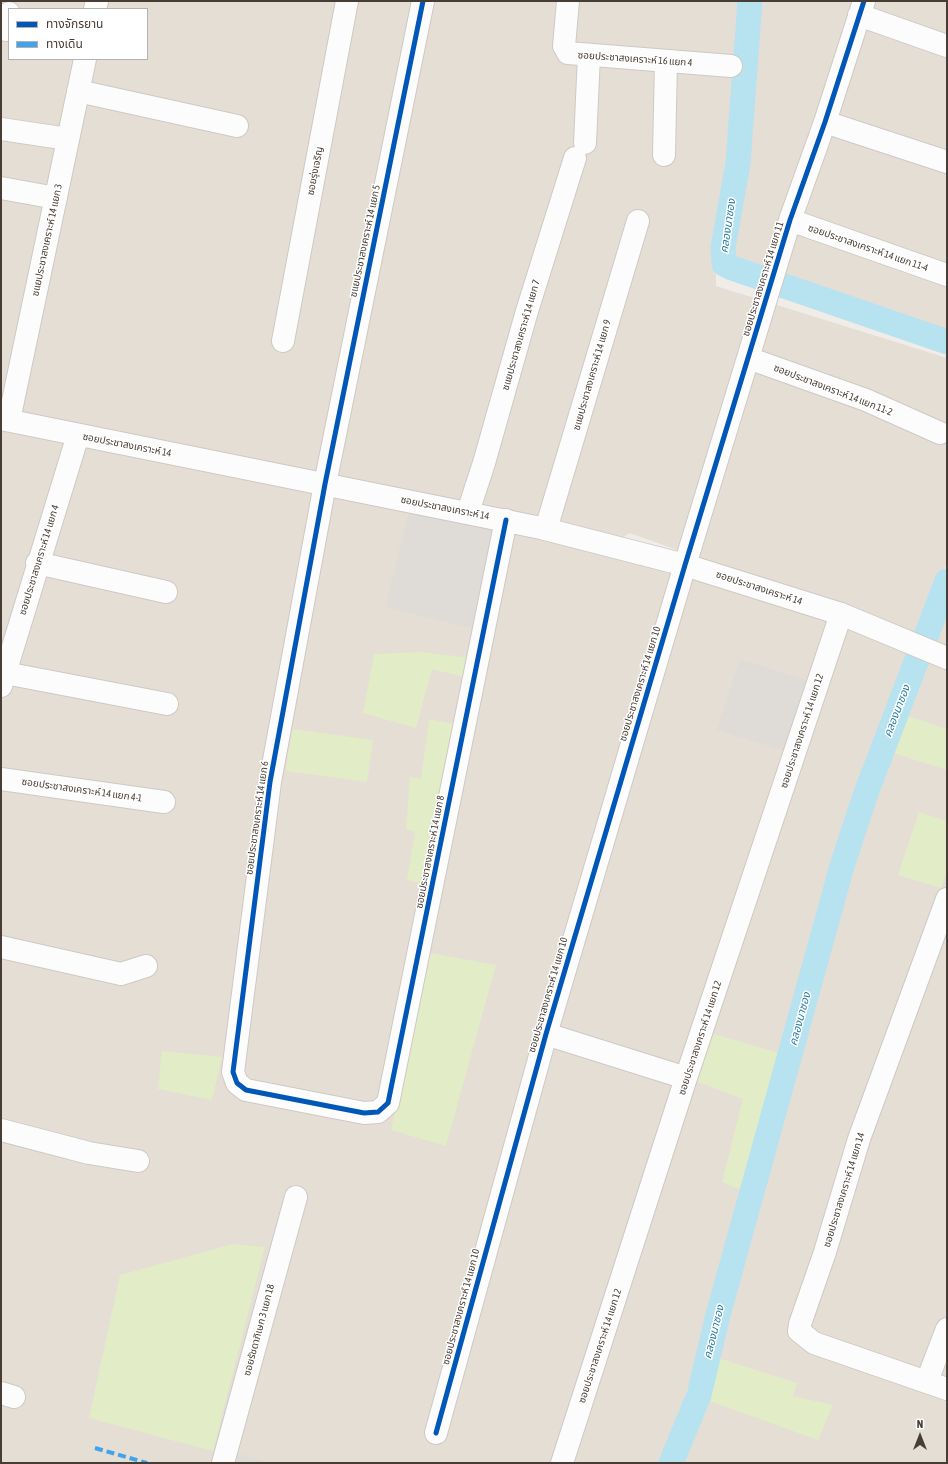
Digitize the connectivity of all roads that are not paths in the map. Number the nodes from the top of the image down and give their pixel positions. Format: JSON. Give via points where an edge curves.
{"nodes":[{"id":1,"x":347,"y":1,"type":"edge"},
{"id":2,"x":423,"y":1,"type":"edge"},
{"id":3,"x":568,"y":1,"type":"edge"},
{"id":4,"x":862,"y":8,"type":"edge"},
{"id":5,"x":947,"y":46,"type":"edge"},
{"id":6,"x":590,"y":55,"type":"junction"},
{"id":7,"x":85,"y":60,"type":"edge"},
{"id":8,"x":666,"y":61,"type":"junction"},
{"id":9,"x":731,"y":66,"type":"dead end"},
{"id":10,"x":78,"y":91,"type":"junction"},
{"id":11,"x":825,"y":122,"type":"junction"},
{"id":12,"x":236,"y":126,"type":"dead end"},
{"id":13,"x":1,"y":129,"type":"edge"},
{"id":14,"x":68,"y":139,"type":"junction"},
{"id":15,"x":664,"y":155,"type":"dead end"},
{"id":16,"x":947,"y":162,"type":"edge"},
{"id":17,"x":1,"y":188,"type":"edge"},
{"id":18,"x":56,"y":198,"type":"junction"},
{"id":19,"x":790,"y":220,"type":"junction"},
{"id":20,"x":638,"y":221,"type":"dead end"},
{"id":21,"x":947,"y":275,"type":"edge"},
{"id":22,"x":283,"y":341,"type":"dead end"},
{"id":23,"x":748,"y":358,"type":"junction"},
{"id":24,"x":5,"y":420,"type":"edge"},
{"id":25,"x":940,"y":433,"type":"dead end"},
{"id":26,"x":78,"y":435,"type":"junction"},
{"id":27,"x":325,"y":484,"type":"junction"},
{"id":28,"x":468,"y":512,"type":"junction"},
{"id":29,"x":506,"y":520,"type":"junction"},
{"id":30,"x":546,"y":529,"type":"junction"},
{"id":31,"x":37,"y":563,"type":"junction"},
{"id":32,"x":685,"y":564,"type":"junction"},
{"id":33,"x":166,"y":592,"type":"dead end"},
{"id":34,"x":841,"y":614,"type":"junction"},
{"id":35,"x":942,"y":656,"type":"edge"},
{"id":36,"x":3,"y":680,"type":"edge"},
{"id":37,"x":167,"y":704,"type":"dead end"},
{"id":38,"x":1,"y":779,"type":"edge"},
{"id":39,"x":164,"y":802,"type":"dead end"},
{"id":40,"x":947,"y":899,"type":"edge"},
{"id":41,"x":1,"y":947,"type":"edge"},
{"id":42,"x":146,"y":966,"type":"dead end"},
{"id":43,"x":546,"y":1034,"type":"junction"},
{"id":44,"x":686,"y":1078,"type":"junction"},
{"id":45,"x":307,"y":1102,"type":"joint"},
{"id":46,"x":1,"y":1130,"type":"edge"},
{"id":47,"x":138,"y":1161,"type":"dead end"},
{"id":48,"x":296,"y":1197,"type":"dead end"},
{"id":49,"x":947,"y":1329,"type":"edge"},
{"id":50,"x":937,"y":1385,"type":"edge"},
{"id":51,"x":436,"y":1433,"type":"dead end"},
{"id":52,"x":223,"y":1463,"type":"edge"},
{"id":53,"x":562,"y":1463,"type":"edge"}],
"edges":[{"from":1,"to":22,"type":"street","name":"ซอยรุ่งเจริญ"},
{"from":2,"to":27,"type":"street","name":"ซแยประชาสงเคราะห์ 14 แยก 5"},
{"from":3,"to":6,"type":"street","name":"ซอยประชาสงเคราะห์ 16 แยก 4","via":[[564,46],[568,53]]},
{"from":4,"to":5,"type":"street"},
{"from":4,"to":11,"type":"street","name":"ซอยประชาสงเคราะห์ 14 แยก 11"},
{"from":6,"to":8,"type":"street","name":"ซอยประชาสงเคราะห์ 16 แยก 4"},
{"from":6,"to":28,"type":"street","name":"ซแยประชาสงเคราะห์ 14 แยก 7","via":[[580,150],[527,311]]},
{"from":7,"to":10,"type":"street","name":"ซแยประชาสงเคราะห์ 14 แยก 3"},
{"from":8,"to":9,"type":"street","name":"ซอยประชาสงเคราะห์ 16 แยก 4"},
{"from":8,"to":15,"type":"street"},
{"from":10,"to":12,"type":"street"},
{"from":10,"to":14,"type":"street","name":"ซแยประชาสงเคราะห์ 14 แยก 3"},
{"from":11,"to":16,"type":"street"},
{"from":11,"to":19,"type":"street","name":"ซอยประชาสงเคราะห์ 14 แยก 11"},
{"from":13,"to":14,"type":"street"},
{"from":14,"to":18,"type":"street","name":"ซแยประชาสงเคราะห์ 14 แยก 3"},
{"from":17,"to":18,"type":"street"},
{"from":18,"to":24,"type":"street","name":"ซแยประชาสงเคราะห์ 14 แยก 3"},
{"from":19,"to":21,"type":"street","name":"ซอยประชาสงเคราะห์ 14 แยก 11-4"},
{"from":19,"to":23,"type":"street","name":"ซอยประชาสงเคราะห์ 14 แยก 11"},
{"from":20,"to":30,"type":"street","name":"ซแยประชาสงเคราะห์ 14 แยก 9"},
{"from":23,"to":25,"type":"street","name":"ซอยประชาสงเคราะห์ 14 แยก 11-2","via":[[866,400]]},
{"from":23,"to":32,"type":"street","name":"ซอยประชาสงเคราะห์ 14 แยก 11"},
{"from":24,"to":26,"type":"street","name":"ซอยประชาสงเคราะห์ 14"},
{"from":26,"to":27,"type":"street","name":"ซอยประชาสงเคราะห์ 14"},
{"from":26,"to":31,"type":"street","name":"ซอยประชาสงเคราะห์ 14 แยก 4"},
{"from":27,"to":28,"type":"street","name":"ซอยประชาสงเคราะห์ 14"},
{"from":27,"to":45,"type":"street","name":"ซอยประชาสงเคราะห์ 14 แยก 6","via":[[270,782],[233,1072],[237,1083],[246,1090]]},
{"from":28,"to":29,"type":"street","name":"ซอยประชาสงเคราะห์ 14"},
{"from":29,"to":30,"type":"street","name":"ซอยประชาสงเคราะห์ 14"},
{"from":29,"to":45,"type":"street","name":"ซอยประชาสงเคราะห์ 14 แยก 8","via":[[388,1103],[378,1112],[364,1113]]},
{"from":30,"to":32,"type":"street","name":"ซอยประชาสงเคราะห์ 14"},
{"from":31,"to":33,"type":"street"},
{"from":31,"to":36,"type":"street","name":"ซอยประชาสงเคราะห์ 14 แยก 4"},
{"from":32,"to":34,"type":"street","name":"ซอยประชาสงเคราะห์ 14"},
{"from":32,"to":43,"type":"street","name":"ซอยประชาสงเคราะห์ 14 แยก 10"},
{"from":34,"to":35,"type":"street","name":"ซอยประชาสงเคราะห์ 14"},
{"from":34,"to":44,"type":"street","name":"ซอยประชาสงเคราะห์ 14 แยก 12"},
{"from":36,"to":37,"type":"street"},
{"from":38,"to":39,"type":"street","name":"ซอยประชาสงเคราะห์ 14 แยก 4-1"},
{"from":40,"to":50,"type":"street","name":"ซอยประชาสงเคราะห์ 14 แยก 14","via":[[859,1140],[799,1331],[814,1342]]},
{"from":41,"to":42,"type":"street","via":[[121,974]]},
{"from":43,"to":44,"type":"street"},
{"from":43,"to":51,"type":"street","name":"ซอยประชาสงเคราะห์ 14 แยก 10"},
{"from":44,"to":53,"type":"street","name":"ซอยประชาสงเคราะห์ 14 แยก 12"},
{"from":46,"to":47,"type":"street","via":[[90,1153]]},
{"from":48,"to":52,"type":"street","name":"ซอยรัชดาภิเษก 3 แยก 18"},
{"from":49,"to":50,"type":"street"}]}
